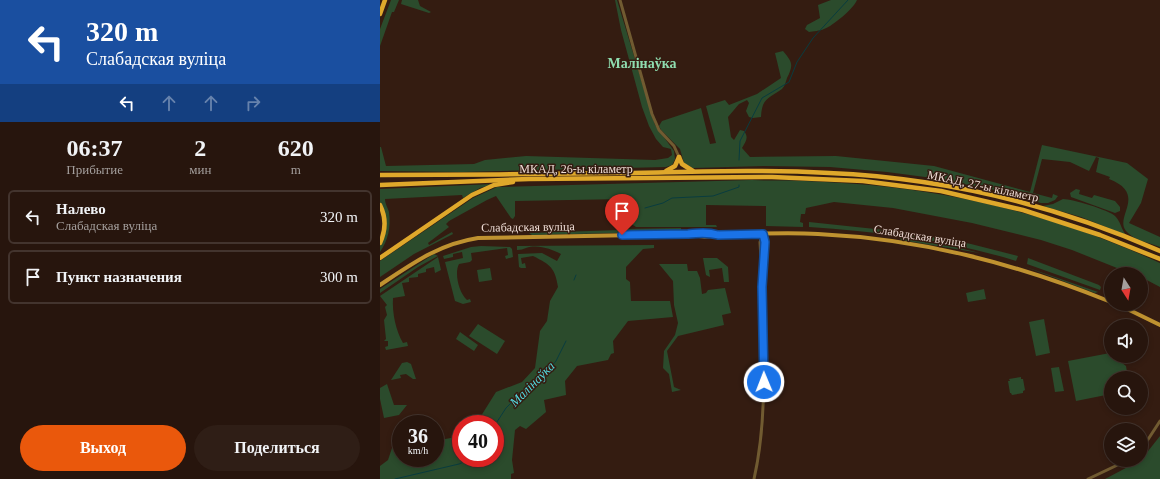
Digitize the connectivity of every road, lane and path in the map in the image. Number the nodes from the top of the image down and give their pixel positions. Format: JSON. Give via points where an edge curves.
{"nodes":[{"id":1,"x":385,"y":0,"type":"edge"},
{"id":2,"x":620,"y":0,"type":"edge"},
{"id":3,"x":380,"y":14,"type":"edge"},
{"id":4,"x":679,"y":157,"type":"junction"},
{"id":5,"x":380,"y":172,"type":"edge"},
{"id":6,"x":662,"y":172,"type":"junction"},
{"id":7,"x":696,"y":172,"type":"junction"},
{"id":8,"x":771,"y":172,"type":"joint"},
{"id":9,"x":380,"y":175,"type":"edge"},
{"id":10,"x":389,"y":175,"type":"junction"},
{"id":11,"x":772,"y":177,"type":"joint"},
{"id":12,"x":529,"y":179,"type":"junction"},
{"id":13,"x":380,"y":185,"type":"edge"},
{"id":14,"x":380,"y":205,"type":"edge"},
{"id":15,"x":763,"y":234,"type":"junction"},
{"id":16,"x":380,"y":243,"type":"edge"},
{"id":17,"x":1160,"y":252,"type":"edge"},
{"id":18,"x":380,"y":258,"type":"edge"},
{"id":19,"x":1160,"y":259,"type":"edge"},
{"id":20,"x":380,"y":285,"type":"edge"},
{"id":21,"x":1104,"y":299,"type":"edge"},
{"id":22,"x":1131,"y":311,"type":"edge"},
{"id":23,"x":1160,"y":325,"type":"edge"},
{"id":24,"x":1160,"y":421,"type":"edge"},
{"id":25,"x":1148,"y":439,"type":"edge"},
{"id":26,"x":1113,"y":467,"type":"edge"},
{"id":27,"x":754,"y":479,"type":"edge"},
{"id":28,"x":1088,"y":479,"type":"edge"}],
"edges":[{"from":1,"to":3,"type":"highway"},
{"from":2,"to":4,"type":"street","via":[[656,122]]},
{"from":4,"to":6,"type":"highway","via":[[673,168]]},
{"from":4,"to":7,"type":"highway","via":[[686,167]]},
{"from":5,"to":10,"type":"highway"},
{"from":6,"to":7,"type":"highway","name":"МКАД, 26-ы кіламетр"},
{"from":6,"to":10,"type":"highway","name":"МКАД, 26-ы кіламетр"},
{"from":7,"to":8,"type":"highway","name":"МКАД, 26-ы кіламетр"},
{"from":8,"to":17,"type":"highway","name":"МКАД, 27-ы кіламетр","via":[[867,175],[955,187],[1077,219]]},
{"from":9,"to":10,"type":"highway","name":"МКАД, 26-ы кіламетр"},
{"from":11,"to":12,"type":"highway","name":"МКАД, 26-ы кіламетр"},
{"from":11,"to":19,"type":"highway","name":"МКАД, 27-ы кіламетр","via":[[863,181],[941,191],[1070,224]]},
{"from":12,"to":13,"type":"highway","name":"МКАД, 26-ы кіламетр"},
{"from":12,"to":18,"type":"highway","via":[[494,185],[472,194]]},
{"from":14,"to":16,"type":"highway","via":[[385,222]]},
{"from":15,"to":20,"type":"main road","name":"Слабадская вуліца","via":[[711,237],[688,234],[478,238],[437,249]]},
{"from":15,"to":21,"type":"main road","name":"Слабадская вуліца","via":[[806,233],[846,236],[946,249],[1031,272]]},
{"from":15,"to":27,"type":"street","via":[[763,401],[759,454]]},
{"from":22,"to":23,"type":"main road"},
{"from":24,"to":25,"type":"street"},
{"from":26,"to":28,"type":"street"}]}
